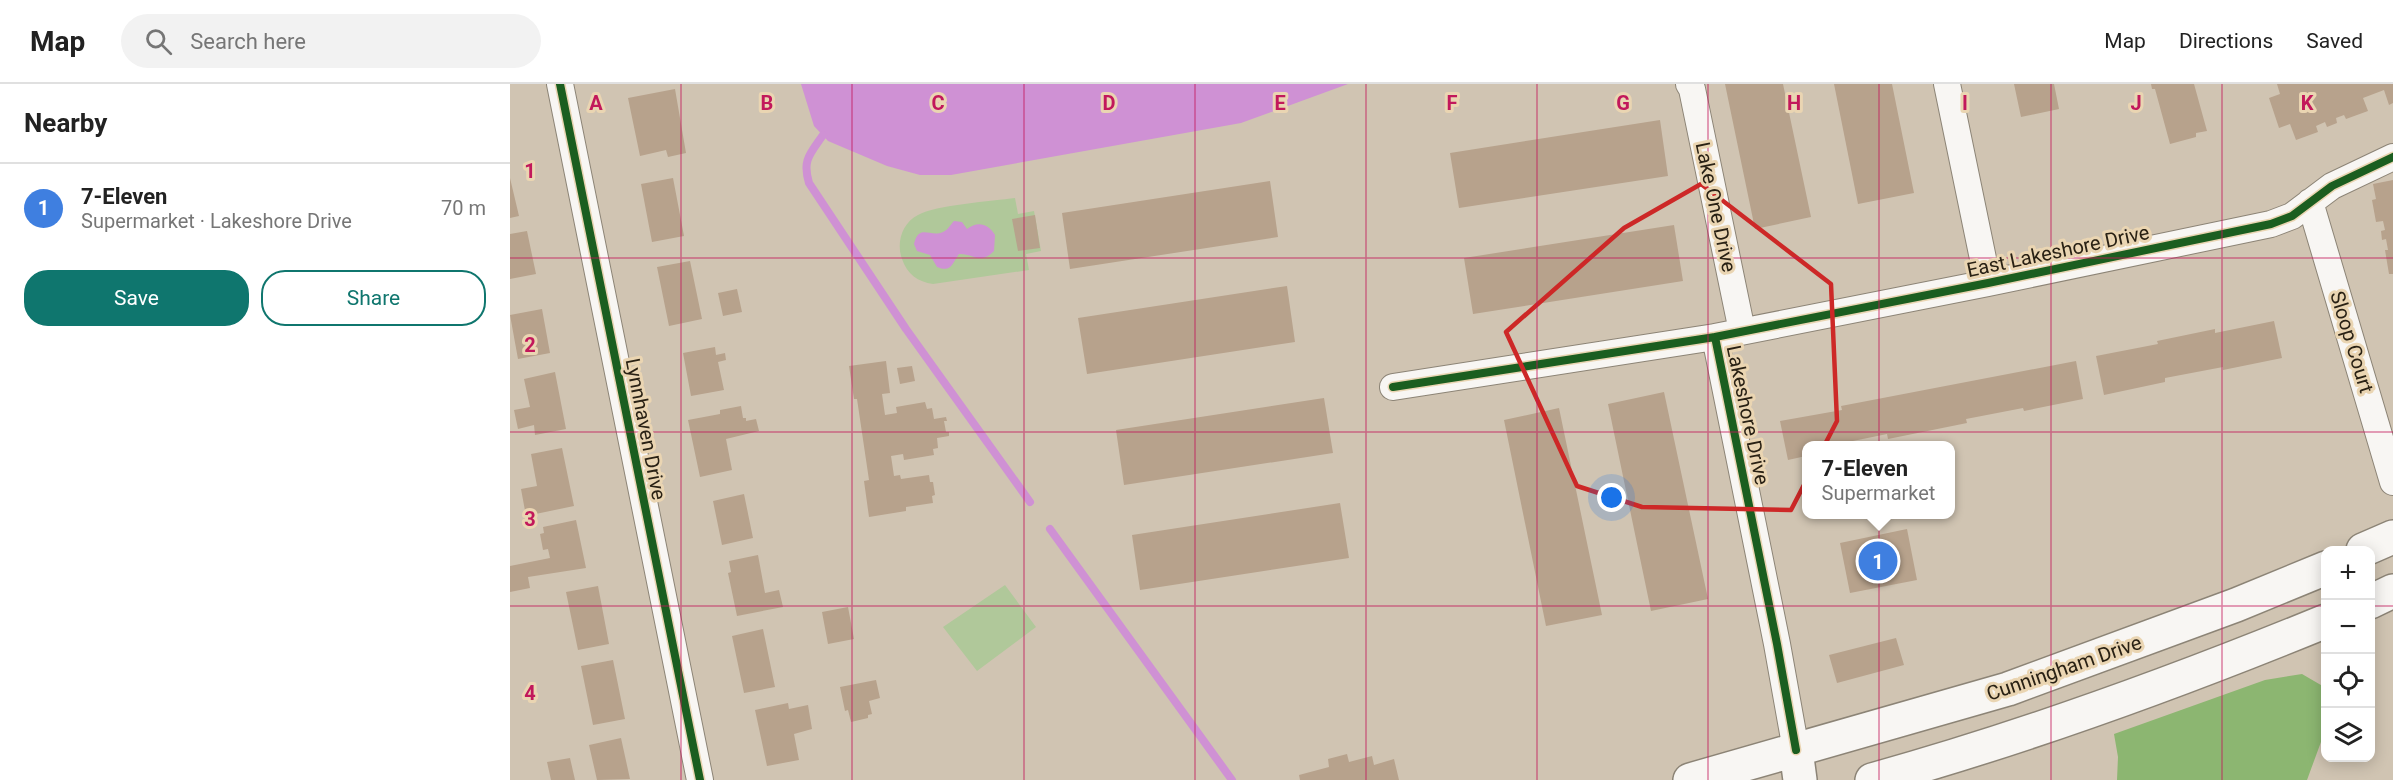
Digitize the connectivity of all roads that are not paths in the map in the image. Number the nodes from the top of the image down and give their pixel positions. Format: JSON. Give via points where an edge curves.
{"nodes":[{"id":1,"x":560,"y":84,"type":"edge"},
{"id":2,"x":1947,"y":84,"type":"edge"},
{"id":3,"x":1690,"y":86,"type":"edge"},
{"id":4,"x":2393,"y":157,"type":"edge"},
{"id":5,"x":2310,"y":202,"type":"junction"},
{"id":6,"x":1988,"y":283,"type":"junction"},
{"id":7,"x":1742,"y":331,"type":"junction"},
{"id":8,"x":1715,"y":337,"type":"junction"},
{"id":9,"x":1393,"y":387,"type":"dead end"},
{"id":10,"x":2382,"y":406,"type":"edge"},
{"id":11,"x":2393,"y":482,"type":"edge"},
{"id":12,"x":2393,"y":537,"type":"edge"},
{"id":13,"x":2372,"y":546,"type":"edge"},
{"id":14,"x":2321,"y":570,"type":"edge"},
{"id":15,"x":2393,"y":591,"type":"edge"},
{"id":16,"x":2374,"y":600,"type":"edge"},
{"id":17,"x":2321,"y":623,"type":"edge"},
{"id":18,"x":1798,"y":765,"type":"edge"},
{"id":19,"x":700,"y":780,"type":"edge"},
{"id":20,"x":1690,"y":780,"type":"edge"},
{"id":21,"x":1872,"y":780,"type":"edge"}],
"edges":[{"from":1,"to":19,"type":"street","name":"Lynnhaven Drive"},
{"from":2,"to":6,"type":"street"},
{"from":3,"to":7,"type":"street","name":"Lake One Drive"},
{"from":4,"to":5,"type":"street","name":"East Lakeshore Drive","via":[[2332,186]]},
{"from":5,"to":6,"type":"street","name":"East Lakeshore Drive","via":[[2292,216],[2271,224]]},
{"from":5,"to":10,"type":"street","name":"Sloop Court"},
{"from":6,"to":7,"type":"street","name":"East Lakeshore Drive"},
{"from":7,"to":8,"type":"street","name":"East Lakeshore Drive"},
{"from":8,"to":9,"type":"street","name":"Lakeshore Drive"},
{"from":8,"to":18,"type":"street","name":"Lakeshore Drive"},
{"from":10,"to":11,"type":"street","name":"Sloop Court"},
{"from":12,"to":13,"type":"main road"},
{"from":14,"to":18,"type":"main road","name":"Cunningham Drive","via":[[2236,605]]},
{"from":15,"to":16,"type":"main road"},
{"from":17,"to":21,"type":"main road","via":[[2205,671],[2013,738]]},
{"from":18,"to":20,"type":"main road","name":"Cunningham Drive"}]}
